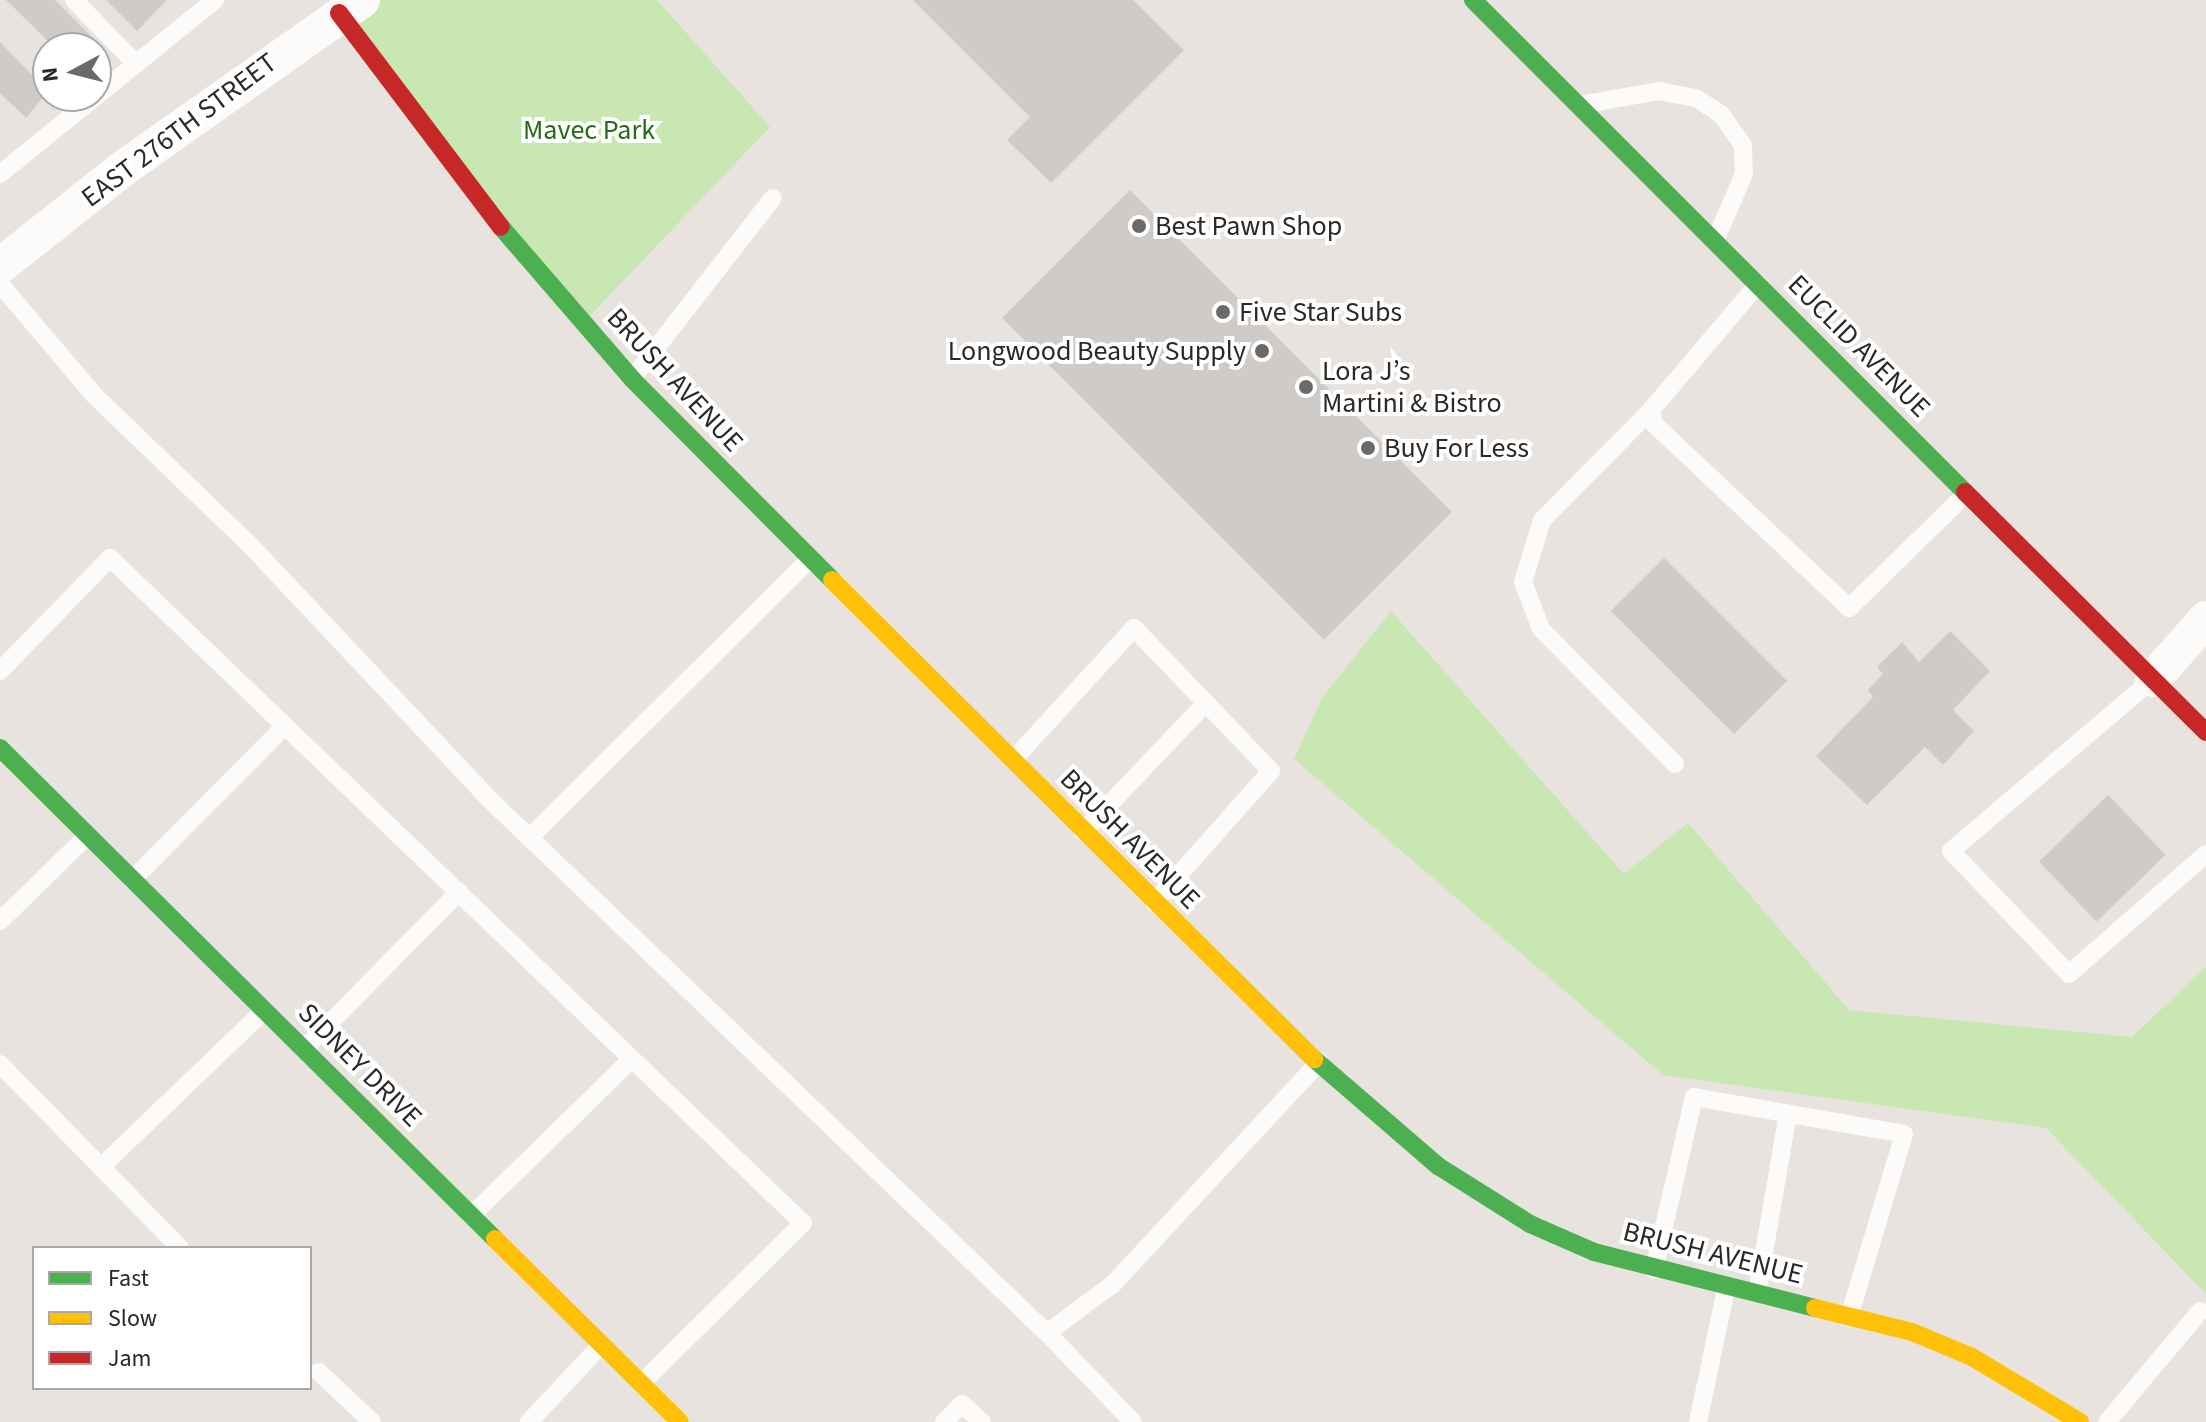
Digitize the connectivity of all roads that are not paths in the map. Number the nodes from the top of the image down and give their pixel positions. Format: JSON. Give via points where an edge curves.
{"nodes":[{"id":1,"x":74,"y":0,"type":"edge"},
{"id":2,"x":215,"y":0,"type":"edge"},
{"id":3,"x":1473,"y":0,"type":"edge"},
{"id":4,"x":350,"y":6,"type":"edge"},
{"id":5,"x":136,"y":64,"type":"junction"},
{"id":6,"x":1578,"y":105,"type":"junction"},
{"id":7,"x":0,"y":174,"type":"edge"},
{"id":8,"x":773,"y":198,"type":"dead end"},
{"id":9,"x":1715,"y":241,"type":"junction"},
{"id":10,"x":0,"y":266,"type":"edge"},
{"id":11,"x":0,"y":284,"type":"edge"},
{"id":12,"x":1758,"y":284,"type":"junction"},
{"id":13,"x":632,"y":379,"type":"junction"},
{"id":14,"x":1652,"y":409,"type":"junction"},
{"id":15,"x":1967,"y":493,"type":"junction"},
{"id":16,"x":809,"y":560,"type":"junction"},
{"id":17,"x":2206,"y":619,"type":"edge"},
{"id":18,"x":0,"y":671,"type":"edge"},
{"id":19,"x":2153,"y":679,"type":"junction"},
{"id":20,"x":1206,"y":703,"type":"junction"},
{"id":21,"x":285,"y":726,"type":"junction"},
{"id":22,"x":2206,"y":732,"type":"edge"},
{"id":23,"x":0,"y":748,"type":"edge"},
{"id":24,"x":1013,"y":760,"type":"junction"},
{"id":25,"x":1675,"y":764,"type":"dead end"},
{"id":26,"x":1083,"y":832,"type":"junction"},
{"id":27,"x":88,"y":835,"type":"junction"},
{"id":28,"x":529,"y":838,"type":"junction"},
{"id":29,"x":2206,"y":854,"type":"edge"},
{"id":30,"x":132,"y":880,"type":"junction"},
{"id":31,"x":459,"y":892,"type":"junction"},
{"id":32,"x":1154,"y":903,"type":"junction"},
{"id":33,"x":0,"y":921,"type":"edge"},
{"id":34,"x":265,"y":1010,"type":"junction"},
{"id":35,"x":304,"y":1049,"type":"junction"},
{"id":36,"x":632,"y":1059,"type":"junction"},
{"id":37,"x":1319,"y":1062,"type":"junction"},
{"id":38,"x":0,"y":1064,"type":"edge"},
{"id":39,"x":1788,"y":1114,"type":"junction"},
{"id":40,"x":101,"y":1167,"type":"junction"},
{"id":41,"x":472,"y":1215,"type":"junction"},
{"id":42,"x":178,"y":1246,"type":"edge"},
{"id":43,"x":1654,"y":1272,"type":"junction"},
{"id":44,"x":1726,"y":1289,"type":"junction"},
{"id":45,"x":1757,"y":1293,"type":"junction"},
{"id":46,"x":2200,"y":1311,"type":"dead end"},
{"id":47,"x":1850,"y":1314,"type":"junction"},
{"id":48,"x":1047,"y":1333,"type":"junction"},
{"id":49,"x":601,"y":1345,"type":"junction"},
{"id":50,"x":319,"y":1372,"type":"dead end"},
{"id":51,"x":641,"y":1384,"type":"junction"},
{"id":52,"x":372,"y":1422,"type":"edge"},
{"id":53,"x":529,"y":1422,"type":"edge"},
{"id":54,"x":680,"y":1422,"type":"edge"},
{"id":55,"x":944,"y":1422,"type":"edge"},
{"id":56,"x":982,"y":1422,"type":"edge"},
{"id":57,"x":1133,"y":1422,"type":"edge"},
{"id":58,"x":1698,"y":1422,"type":"edge"},
{"id":59,"x":2080,"y":1422,"type":"edge"},
{"id":60,"x":2107,"y":1422,"type":"edge"}],
"edges":[{"from":1,"to":5,"type":"lane"},
{"from":2,"to":5,"type":"lane"},
{"from":3,"to":6,"type":"street","name":"EUCLID AVENUE"},
{"from":4,"to":10,"type":"street","name":"EAST 276TH STREET"},
{"from":4,"to":13,"type":"street","name":"BRUSH AVENUE","via":[[478,201]]},
{"from":5,"to":7,"type":"lane"},
{"from":6,"to":9,"type":"street","name":"EUCLID AVENUE"},
{"from":6,"to":9,"type":"lane","via":[[1659,91],[1696,98],[1721,114],[1743,146],[1744,174]]},
{"from":8,"to":13,"type":"lane"},
{"from":9,"to":12,"type":"street","name":"EUCLID AVENUE"},
{"from":11,"to":28,"type":"lane","via":[[94,395],[248,543]]},
{"from":12,"to":14,"type":"lane"},
{"from":12,"to":15,"type":"street","name":"EUCLID AVENUE"},
{"from":13,"to":16,"type":"street","name":"BRUSH AVENUE"},
{"from":14,"to":15,"type":"lane","via":[[1653,423],[1849,608]]},
{"from":14,"to":25,"type":"lane","via":[[1542,520],[1523,582],[1541,629]]},
{"from":15,"to":19,"type":"street","name":"EUCLID AVENUE"},
{"from":16,"to":24,"type":"street","name":"BRUSH AVENUE"},
{"from":16,"to":28,"type":"lane"},
{"from":17,"to":19,"type":"street"},
{"from":18,"to":21,"type":"lane","via":[[110,558]]},
{"from":19,"to":22,"type":"street","name":"EUCLID AVENUE"},
{"from":19,"to":29,"type":"lane","via":[[1951,851],[2069,974]]},
{"from":20,"to":24,"type":"lane","via":[[1134,628]]},
{"from":20,"to":26,"type":"lane"},
{"from":20,"to":32,"type":"lane","via":[[1271,771]]},
{"from":21,"to":30,"type":"lane"},
{"from":21,"to":31,"type":"lane"},
{"from":23,"to":27,"type":"street","name":"SIDNEY DRIVE"},
{"from":24,"to":26,"type":"street","name":"BRUSH AVENUE"},
{"from":26,"to":32,"type":"street","name":"BRUSH AVENUE"},
{"from":27,"to":30,"type":"street","name":"SIDNEY DRIVE"},
{"from":27,"to":33,"type":"lane"},
{"from":28,"to":48,"type":"lane"},
{"from":30,"to":34,"type":"street","name":"SIDNEY DRIVE"},
{"from":31,"to":35,"type":"lane"},
{"from":31,"to":36,"type":"lane"},
{"from":32,"to":37,"type":"street","name":"BRUSH AVENUE"},
{"from":34,"to":35,"type":"street","name":"SIDNEY DRIVE"},
{"from":34,"to":40,"type":"lane"},
{"from":35,"to":41,"type":"street","name":"SIDNEY DRIVE"},
{"from":36,"to":41,"type":"lane"},
{"from":36,"to":51,"type":"lane","via":[[803,1223]]},
{"from":37,"to":43,"type":"street","name":"BRUSH AVENUE","via":[[1438,1166],[1530,1224]]},
{"from":37,"to":48,"type":"lane","via":[[1113,1284]]},
{"from":38,"to":40,"type":"lane"},
{"from":39,"to":43,"type":"lane","via":[[1694,1097]]},
{"from":39,"to":45,"type":"lane"},
{"from":39,"to":47,"type":"lane","via":[[1904,1134]]},
{"from":40,"to":42,"type":"lane"},
{"from":41,"to":49,"type":"street","name":"SIDNEY DRIVE"},
{"from":43,"to":44,"type":"street","name":"BRUSH AVENUE"},
{"from":44,"to":45,"type":"street","name":"BRUSH AVENUE"},
{"from":44,"to":58,"type":"lane"},
{"from":45,"to":47,"type":"street","name":"BRUSH AVENUE"},
{"from":46,"to":60,"type":"lane"},
{"from":47,"to":59,"type":"street","name":"BRUSH AVENUE","via":[[1972,1357]]},
{"from":48,"to":57,"type":"lane"},
{"from":49,"to":51,"type":"street","name":"SIDNEY DRIVE"},
{"from":49,"to":53,"type":"lane"},
{"from":50,"to":52,"type":"lane"},
{"from":51,"to":54,"type":"street","name":"SIDNEY DRIVE"},
{"from":55,"to":56,"type":"lane","via":[[962,1404]]}]}
